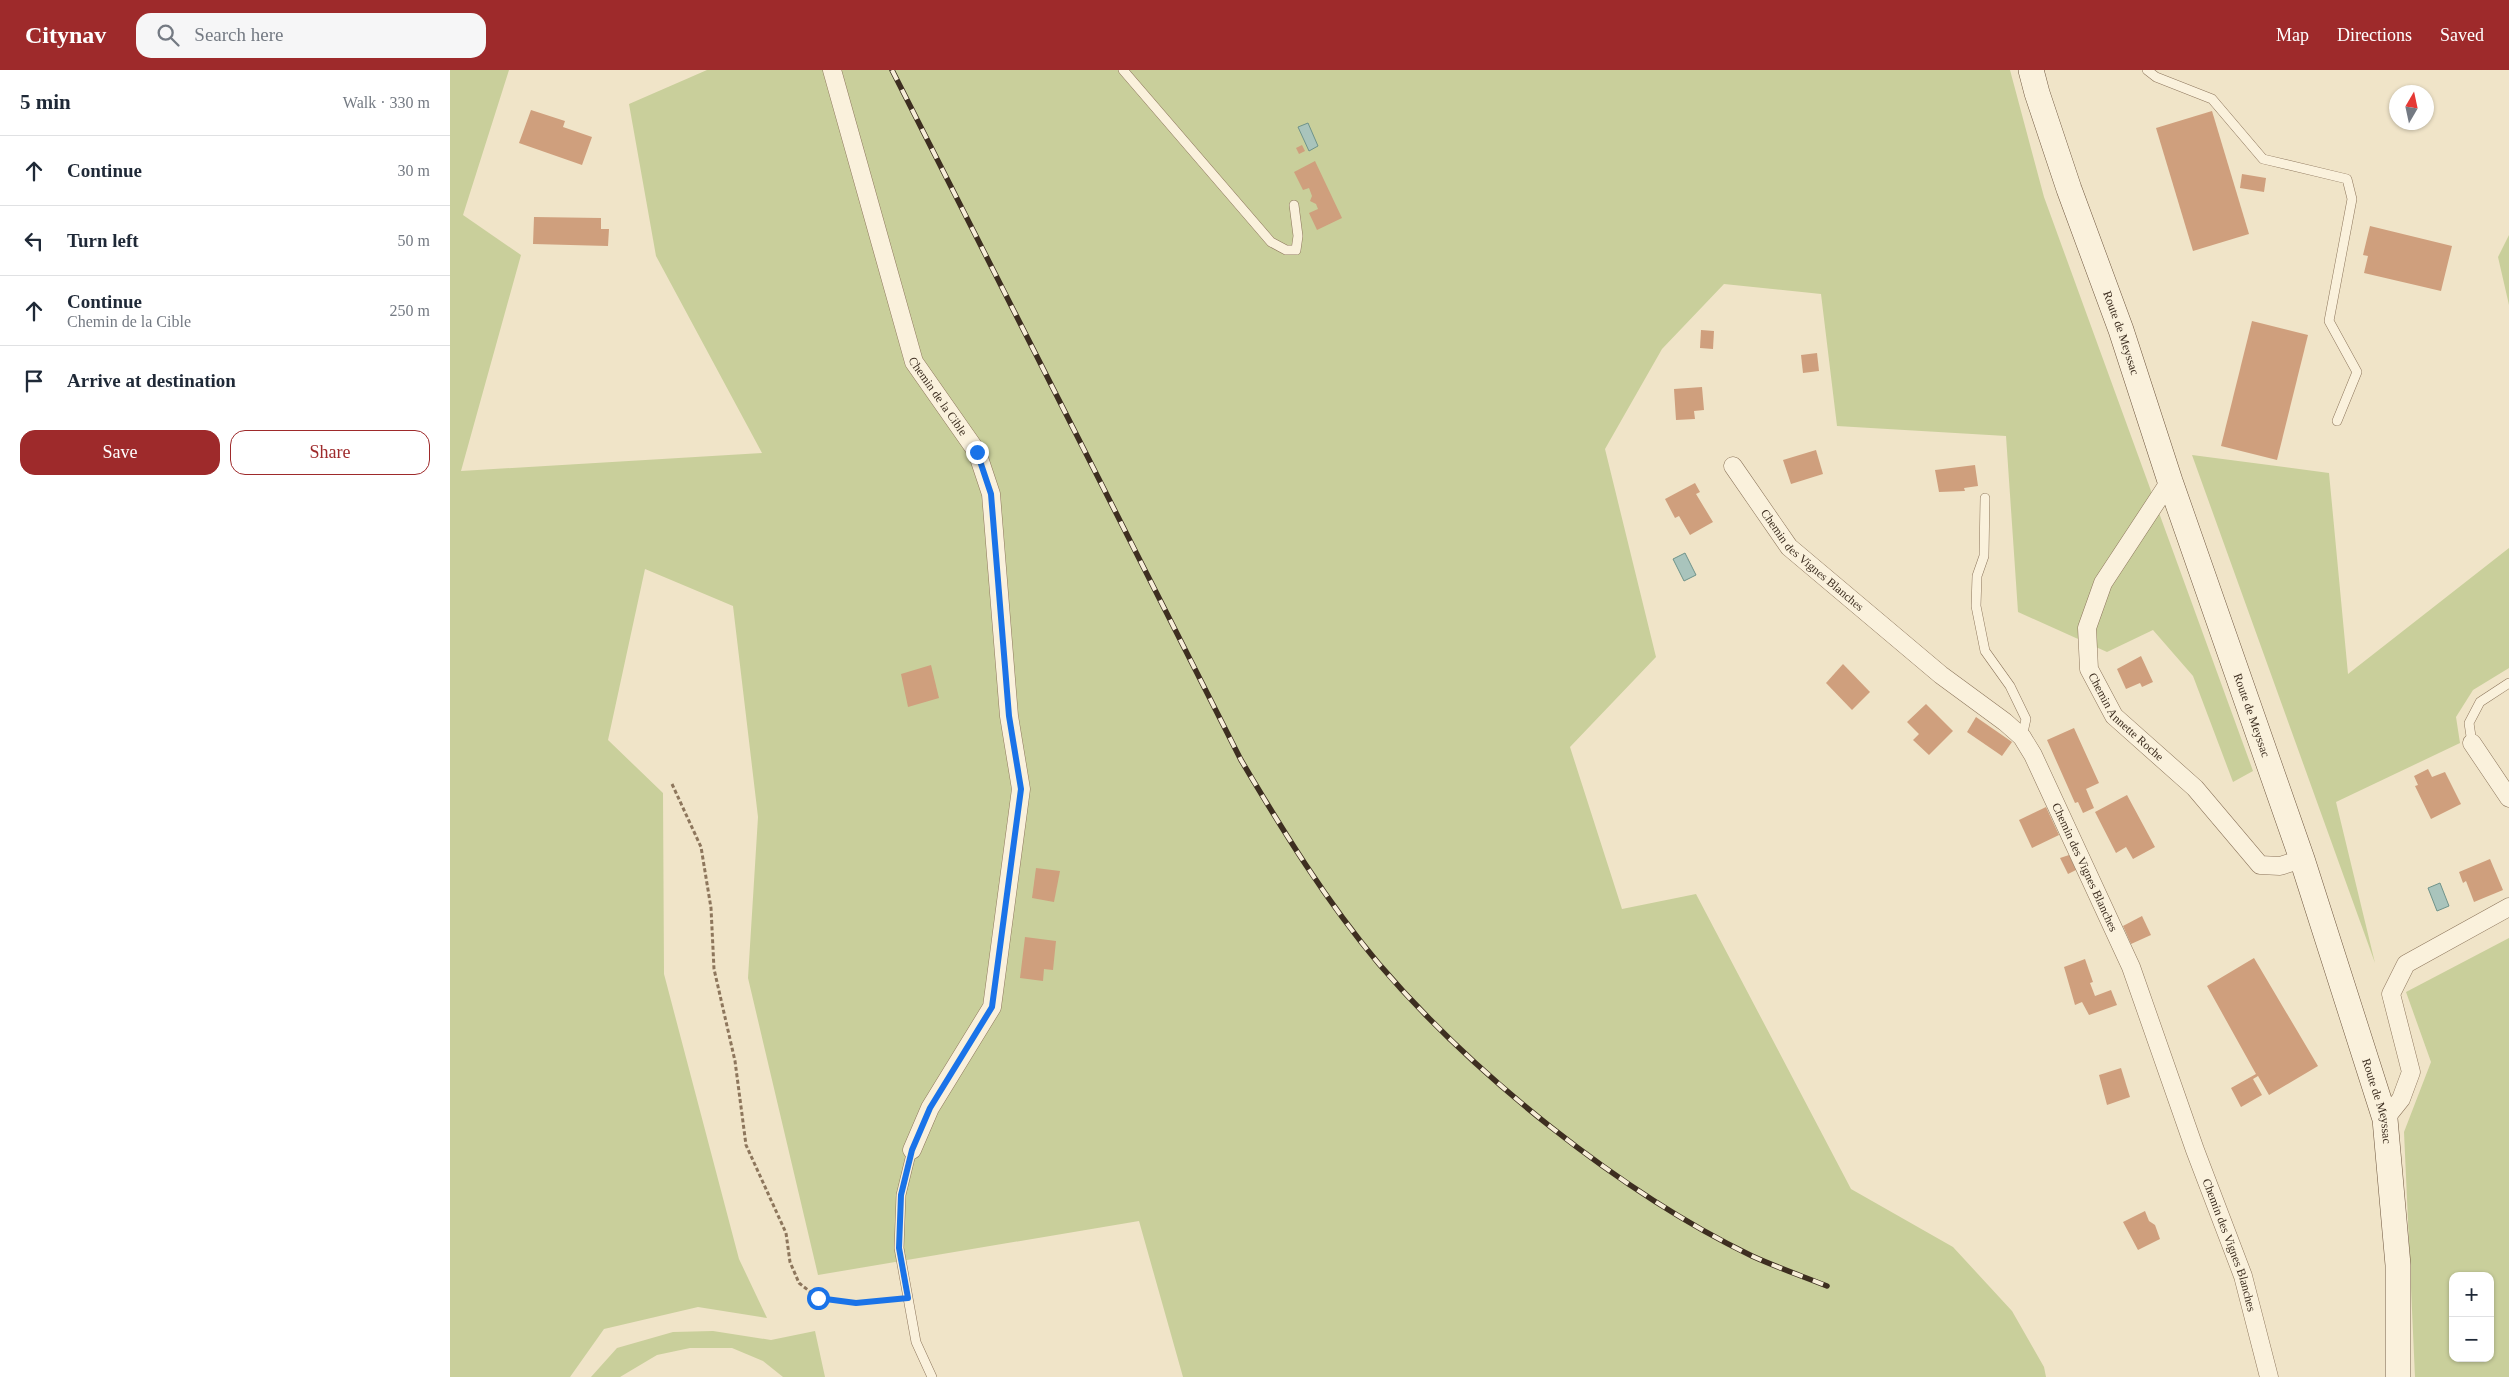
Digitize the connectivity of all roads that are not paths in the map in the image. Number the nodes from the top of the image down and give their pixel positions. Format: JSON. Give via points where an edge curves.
{"nodes":[{"id":1,"x":832,"y":70,"type":"edge"},
{"id":2,"x":1123,"y":70,"type":"edge"},
{"id":3,"x":2032,"y":70,"type":"edge"},
{"id":4,"x":2147,"y":70,"type":"edge"},
{"id":5,"x":1294,"y":205,"type":"dead end"},
{"id":6,"x":2337,"y":421,"type":"dead end"},
{"id":7,"x":1733,"y":466,"type":"dead end"},
{"id":8,"x":2170,"y":481,"type":"junction"},
{"id":9,"x":1985,"y":498,"type":"dead end"},
{"id":10,"x":2509,"y":683,"type":"edge"},
{"id":11,"x":2022,"y":737,"type":"junction"},
{"id":12,"x":2472,"y":743,"type":"joint"},
{"id":13,"x":2509,"y":798,"type":"edge"},
{"id":14,"x":2302,"y":859,"type":"junction"},
{"id":15,"x":2509,"y":907,"type":"edge"},
{"id":16,"x":2385,"y":1119,"type":"junction"},
{"id":17,"x":912,"y":1150,"type":"joint"},
{"id":18,"x":932,"y":1377,"type":"edge"},
{"id":19,"x":2269,"y":1377,"type":"edge"},
{"id":20,"x":2398,"y":1377,"type":"edge"}],
"edges":[{"from":1,"to":17,"type":"street","name":"Chemin de la Cible","via":[[914,362],[977,452],[991,494],[1009,716],[1021,789],[992,1007],[930,1108]]},
{"from":2,"to":5,"type":"lane","via":[[1271,242],[1286,250],[1296,250],[1298,236]]},
{"from":3,"to":8,"type":"main road","name":"Route de Meyssac","via":[[2063,172],[2121,330]]},
{"from":4,"to":6,"type":"lane","via":[[2156,77],[2212,99],[2263,159],[2347,179],[2352,199],[2329,321],[2357,372]]},
{"from":7,"to":11,"type":"street","name":"Chemin des Vignes Blanches","via":[[1790,547],[1941,675]]},
{"from":8,"to":14,"type":"main road","name":"Route de Meyssac"},
{"from":8,"to":14,"type":"street","name":"Chemin Annette Roche","via":[[2103,583],[2087,628],[2089,669],[2114,716],[2195,788],[2260,865],[2280,866]]},
{"from":9,"to":11,"type":"lane","via":[[1984,556],[1977,576],[1976,606],[1985,651],[2010,686],[2026,719]]},
{"from":10,"to":12,"type":"lane","via":[[2480,702],[2469,723]]},
{"from":11,"to":19,"type":"street","name":"Chemin des Vignes Blanches","via":[[2132,966],[2195,1150],[2243,1276]]},
{"from":12,"to":13,"type":"street"},
{"from":14,"to":16,"type":"main road","name":"Route de Meyssac"},
{"from":15,"to":16,"type":"street","via":[[2406,964],[2391,994],[2411,1072],[2401,1099]]},
{"from":16,"to":20,"type":"main road","name":"Route de Meyssac","via":[[2398,1265]]},
{"from":17,"to":18,"type":"lane","via":[[901,1195],[899,1248],[916,1342]]}]}
